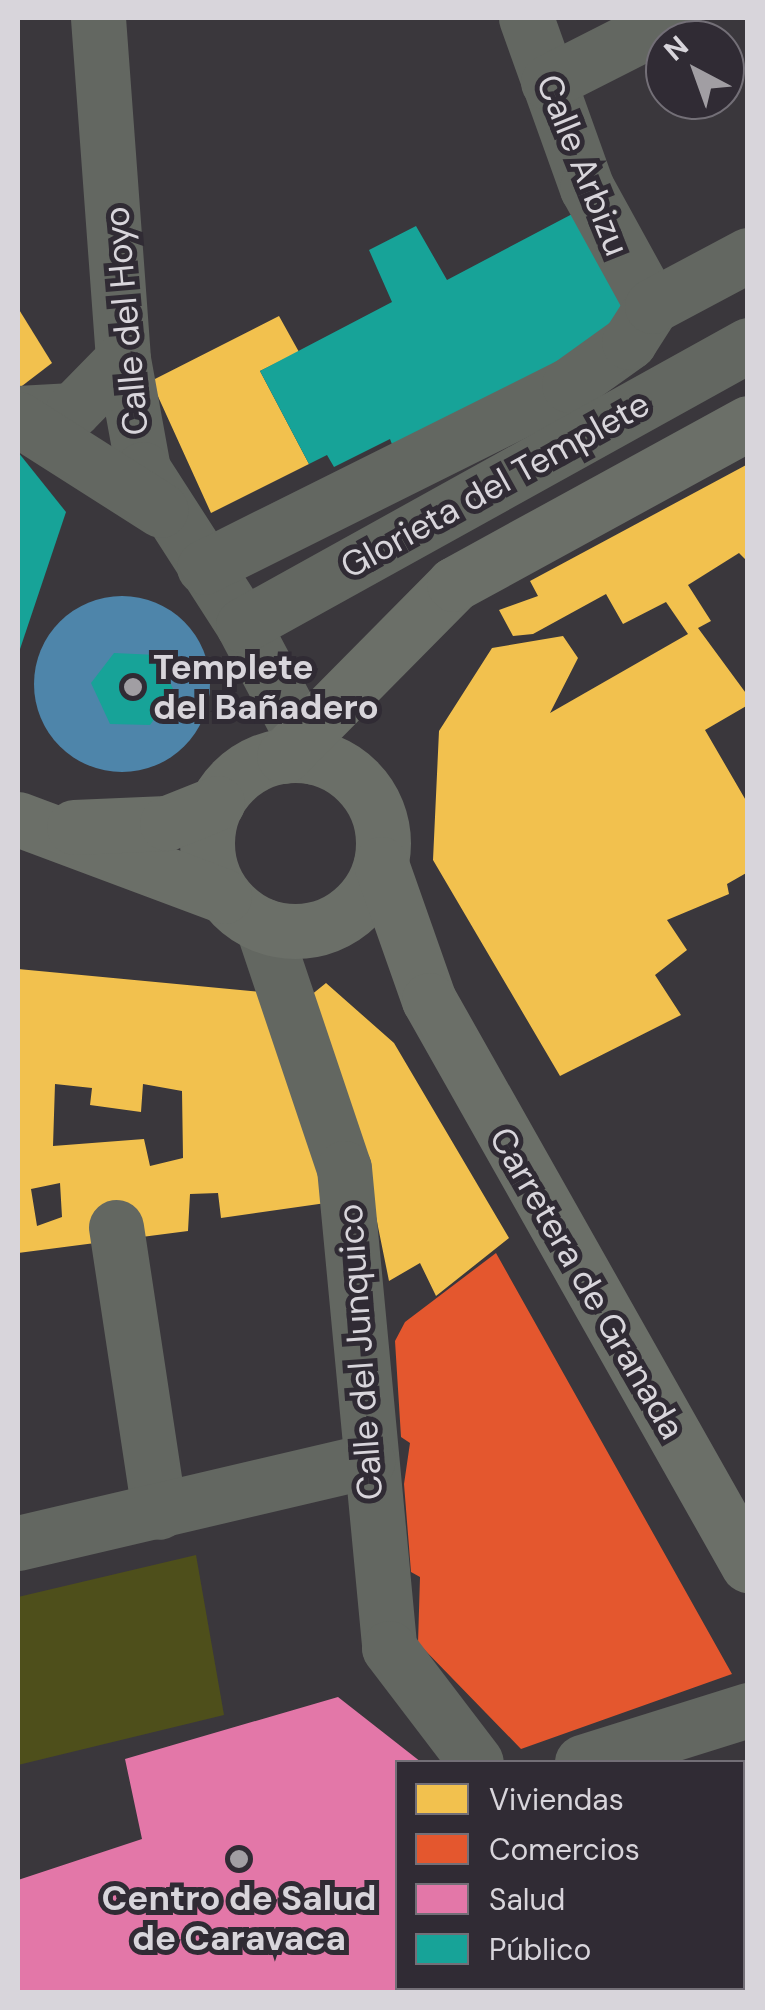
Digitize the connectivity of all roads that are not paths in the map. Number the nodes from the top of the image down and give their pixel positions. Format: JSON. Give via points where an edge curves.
{"nodes":[{"id":1,"x":98,"y":18,"type":"edge"},
{"id":2,"x":526,"y":18,"type":"edge"},
{"id":3,"x":674,"y":18,"type":"edge"},
{"id":4,"x":548,"y":82,"type":"junction"},
{"id":5,"x":748,"y":255,"type":"edge"},
{"id":6,"x":652,"y":306,"type":"junction"},
{"id":7,"x":748,"y":345,"type":"edge"},
{"id":8,"x":123,"y":359,"type":"junction"},
{"id":9,"x":18,"y":416,"type":"edge"},
{"id":10,"x":748,"y":423,"type":"edge"},
{"id":11,"x":161,"y":510,"type":"junction"},
{"id":12,"x":204,"y":567,"type":"junction"},
{"id":13,"x":243,"y":625,"type":"junction"},
{"id":14,"x":408,"y":626,"type":"junction"},
{"id":15,"x":301,"y":750,"type":"junction"},
{"id":16,"x":362,"y":784,"type":"junction"},
{"id":17,"x":218,"y":803,"type":"junction"},
{"id":18,"x":29,"y":823,"type":"edge"},
{"id":19,"x":381,"y":864,"type":"junction"},
{"id":20,"x":243,"y":910,"type":"junction"},
{"id":21,"x":320,"y":928,"type":"junction"},
{"id":22,"x":428,"y":1000,"type":"junction"},
{"id":23,"x":116,"y":1227,"type":"dead end"},
{"id":24,"x":368,"y":1461,"type":"junction"},
{"id":25,"x":159,"y":1512,"type":"junction"},
{"id":26,"x":18,"y":1543,"type":"edge"},
{"id":27,"x":748,"y":1566,"type":"edge"},
{"id":28,"x":748,"y":1710,"type":"edge"},
{"id":29,"x":474,"y":1760,"type":"edge"},
{"id":30,"x":588,"y":1760,"type":"edge"}],
"edges":[{"from":1,"to":8,"type":"street","name":"Calle del Hoyo"},
{"from":2,"to":4,"type":"street","name":"Calle Arbizu"},
{"from":3,"to":4,"type":"street"},
{"from":4,"to":6,"type":"street","name":"Calle Arbizu","via":[[587,188]]},
{"from":5,"to":6,"type":"street"},
{"from":6,"to":12,"type":"street","via":[[629,342],[569,386]]},
{"from":7,"to":13,"type":"street","name":"Glorieta del Templete"},
{"from":8,"to":9,"type":"street","via":[[73,410]]},
{"from":8,"to":11,"type":"street","name":"Calle del Hoyo","via":[[142,469]]},
{"from":9,"to":11,"type":"street"},
{"from":10,"to":14,"type":"main road","via":[[454,584]]},
{"from":11,"to":12,"type":"street","name":"Calle del Hoyo"},
{"from":12,"to":13,"type":"street","name":"Calle del Hoyo"},
{"from":13,"to":15,"type":"street","name":"Calle del Hoyo"},
{"from":14,"to":15,"type":"main road"},
{"from":14,"to":16,"type":"main road","via":[[364,726]]},
{"from":15,"to":16,"type":"main road"},
{"from":15,"to":17,"type":"main road","via":[[245,771]]},
{"from":16,"to":19,"type":"main road","via":[[383,835]]},
{"from":17,"to":18,"type":"main road","via":[[152,824]]},
{"from":17,"to":20,"type":"main road","via":[[207,843]]},
{"from":18,"to":20,"type":"main road"},
{"from":19,"to":21,"type":"main road","via":[[359,904]]},
{"from":19,"to":22,"type":"main road","name":"Carretera de Granada"},
{"from":20,"to":21,"type":"main road"},
{"from":20,"to":24,"type":"street","name":"Calle del Junquico","via":[[344,1168]]},
{"from":21,"to":22,"type":"main road","name":"Carretera de Granada","via":[[358,944]]},
{"from":22,"to":27,"type":"main road","name":"Carretera de Granada"},
{"from":23,"to":25,"type":"street"},
{"from":24,"to":25,"type":"street"},
{"from":24,"to":29,"type":"street","name":"Calle del Junquico","via":[[389,1648]]},
{"from":25,"to":26,"type":"street"},
{"from":28,"to":30,"type":"street"}]}
